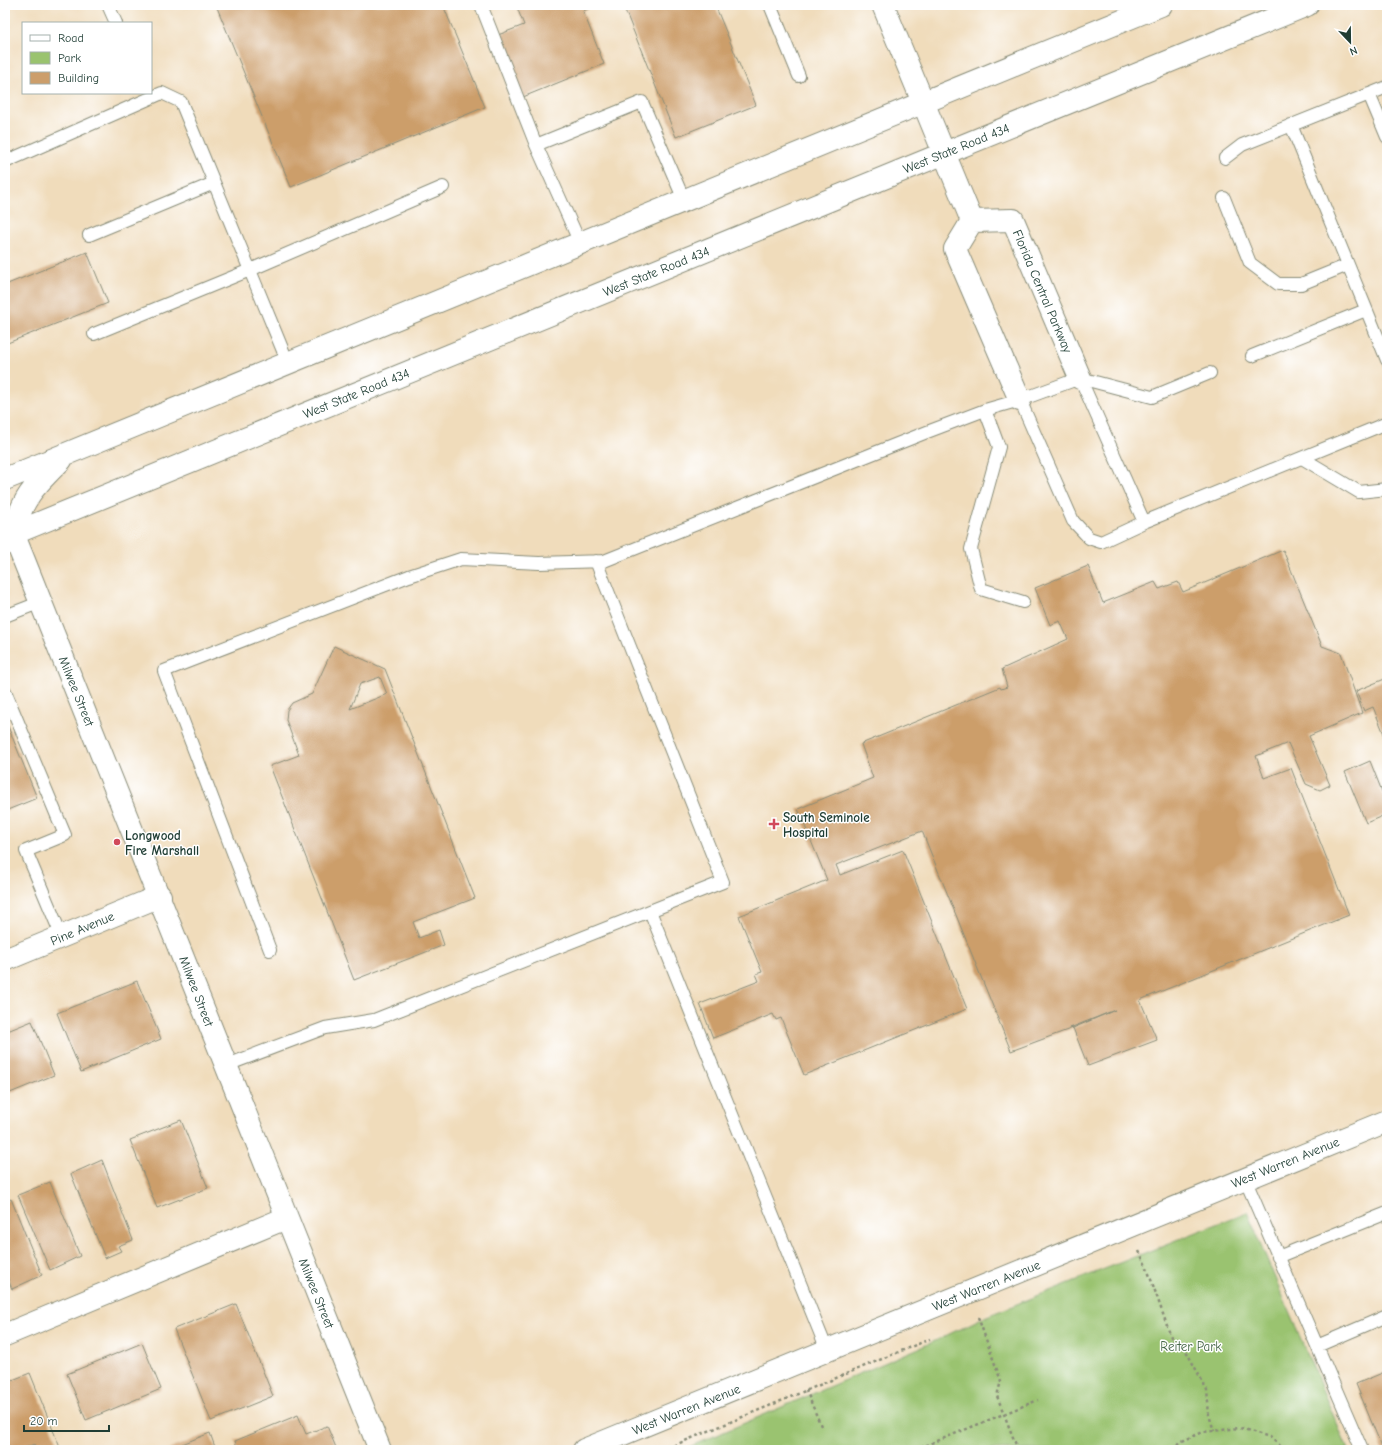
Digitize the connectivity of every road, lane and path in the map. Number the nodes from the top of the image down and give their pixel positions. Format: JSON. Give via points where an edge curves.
{"nodes":[{"id":1,"x":108,"y":5,"type":"edge"},
{"id":2,"x":481,"y":5,"type":"edge"},
{"id":3,"x":770,"y":5,"type":"edge"},
{"id":4,"x":883,"y":5,"type":"edge"},
{"id":5,"x":1161,"y":5,"type":"edge"},
{"id":6,"x":1306,"y":5,"type":"edge"},
{"id":7,"x":1127,"y":11,"type":"edge"},
{"id":8,"x":116,"y":22,"type":"edge"},
{"id":9,"x":799,"y":76,"type":"dead end"},
{"id":10,"x":1387,"y":86,"type":"edge"},
{"id":11,"x":1369,"y":94,"type":"junction"},
{"id":12,"x":146,"y":96,"type":"edge"},
{"id":13,"x":923,"y":102,"type":"junction"},
{"id":14,"x":1291,"y":125,"type":"junction"},
{"id":15,"x":1387,"y":137,"type":"edge"},
{"id":16,"x":536,"y":146,"type":"junction"},
{"id":17,"x":944,"y":153,"type":"junction"},
{"id":18,"x":1225,"y":158,"type":"dead end"},
{"id":19,"x":5,"y":162,"type":"edge"},
{"id":20,"x":214,"y":183,"type":"junction"},
{"id":21,"x":443,"y":187,"type":"dead end"},
{"id":22,"x":1224,"y":198,"type":"dead end"},
{"id":23,"x":684,"y":200,"type":"junction"},
{"id":24,"x":972,"y":221,"type":"junction"},
{"id":25,"x":89,"y":235,"type":"dead end"},
{"id":26,"x":580,"y":242,"type":"junction"},
{"id":27,"x":1348,"y":265,"type":"junction"},
{"id":28,"x":250,"y":270,"type":"junction"},
{"id":29,"x":1366,"y":310,"type":"junction"},
{"id":30,"x":94,"y":334,"type":"dead end"},
{"id":31,"x":1252,"y":356,"type":"dead end"},
{"id":32,"x":1387,"y":359,"type":"edge"},
{"id":33,"x":288,"y":363,"type":"junction"},
{"id":34,"x":1210,"y":373,"type":"dead end"},
{"id":35,"x":1080,"y":378,"type":"junction"},
{"id":36,"x":1020,"y":400,"type":"junction"},
{"id":37,"x":985,"y":410,"type":"junction"},
{"id":38,"x":1387,"y":423,"type":"edge"},
{"id":39,"x":68,"y":453,"type":"junction"},
{"id":40,"x":1302,"y":458,"type":"junction"},
{"id":41,"x":5,"y":479,"type":"edge"},
{"id":42,"x":1387,"y":489,"type":"edge"},
{"id":43,"x":1144,"y":522,"type":"junction"},
{"id":44,"x":9,"y":535,"type":"edge"},
{"id":45,"x":596,"y":561,"type":"junction"},
{"id":46,"x":41,"y":602,"type":"junction"},
{"id":47,"x":1023,"y":602,"type":"dead end"},
{"id":48,"x":5,"y":616,"type":"edge"},
{"id":49,"x":5,"y":691,"type":"edge"},
{"id":50,"x":160,"y":896,"type":"junction"},
{"id":51,"x":650,"y":911,"type":"junction"},
{"id":52,"x":62,"y":937,"type":"junction"},
{"id":53,"x":270,"y":950,"type":"dead end"},
{"id":54,"x":5,"y":960,"type":"edge"},
{"id":55,"x":227,"y":1066,"type":"junction"},
{"id":56,"x":1387,"y":1121,"type":"edge"},
{"id":57,"x":1245,"y":1179,"type":"junction"},
{"id":58,"x":1387,"y":1213,"type":"edge"},
{"id":59,"x":286,"y":1218,"type":"junction"},
{"id":60,"x":1138,"y":1249,"type":"dead end"},
{"id":61,"x":1278,"y":1257,"type":"junction"},
{"id":62,"x":985,"y":1313,"type":"dead end"},
{"id":63,"x":1387,"y":1316,"type":"edge"},
{"id":64,"x":5,"y":1335,"type":"edge"},
{"id":65,"x":930,"y":1339,"type":"dead end"},
{"id":66,"x":1317,"y":1346,"type":"junction"},
{"id":67,"x":827,"y":1350,"type":"junction"},
{"id":68,"x":806,"y":1390,"type":"junction"},
{"id":69,"x":1038,"y":1400,"type":"dead end"},
{"id":70,"x":1004,"y":1413,"type":"junction"},
{"id":71,"x":821,"y":1426,"type":"dead end"},
{"id":72,"x":1214,"y":1431,"type":"junction"},
{"id":73,"x":380,"y":1450,"type":"edge"},
{"id":74,"x":584,"y":1450,"type":"edge"},
{"id":75,"x":663,"y":1450,"type":"edge"},
{"id":76,"x":915,"y":1450,"type":"edge"},
{"id":77,"x":1018,"y":1450,"type":"edge"},
{"id":78,"x":1175,"y":1450,"type":"edge"},
{"id":79,"x":1285,"y":1450,"type":"edge"},
{"id":80,"x":1362,"y":1450,"type":"edge"}],
"edges":[{"from":1,"to":8,"type":"lane"},
{"from":2,"to":16,"type":"lane"},
{"from":3,"to":9,"type":"lane"},
{"from":4,"to":13,"type":"street"},
{"from":5,"to":7,"type":"street"},
{"from":6,"to":17,"type":"street","name":"West State Road 434"},
{"from":7,"to":13,"type":"street"},
{"from":10,"to":11,"type":"lane"},
{"from":11,"to":14,"type":"lane"},
{"from":11,"to":15,"type":"lane"},
{"from":12,"to":19,"type":"lane"},
{"from":12,"to":20,"type":"lane","via":[[162,93],[181,102]]},
{"from":13,"to":17,"type":"street"},
{"from":13,"to":23,"type":"street"},
{"from":14,"to":18,"type":"lane","via":[[1242,145]]},
{"from":14,"to":27,"type":"lane"},
{"from":16,"to":23,"type":"lane","via":[[642,102]]},
{"from":16,"to":26,"type":"lane"},
{"from":17,"to":24,"type":"street"},
{"from":17,"to":44,"type":"street","name":"West State Road 434"},
{"from":20,"to":25,"type":"lane"},
{"from":20,"to":28,"type":"lane"},
{"from":21,"to":28,"type":"lane"},
{"from":22,"to":27,"type":"lane","via":[[1250,263],[1278,284],[1301,284]]},
{"from":23,"to":26,"type":"street"},
{"from":24,"to":35,"type":"street","name":"Florida Central Parkway","via":[[1013,220]]},
{"from":24,"to":36,"type":"street","via":[[955,249]]},
{"from":26,"to":33,"type":"street"},
{"from":27,"to":29,"type":"lane"},
{"from":28,"to":30,"type":"lane"},
{"from":28,"to":33,"type":"lane"},
{"from":29,"to":31,"type":"lane"},
{"from":29,"to":32,"type":"lane"},
{"from":33,"to":39,"type":"street"},
{"from":34,"to":35,"type":"lane","via":[[1152,397]]},
{"from":35,"to":36,"type":"lane"},
{"from":35,"to":43,"type":"lane"},
{"from":36,"to":37,"type":"lane"},
{"from":36,"to":43,"type":"lane","via":[[1073,521],[1089,538],[1101,542]]},
{"from":37,"to":45,"type":"lane","via":[[604,561]]},
{"from":37,"to":47,"type":"lane","via":[[999,447],[971,549],[981,589]]},
{"from":38,"to":40,"type":"lane"},
{"from":39,"to":41,"type":"street"},
{"from":39,"to":44,"type":"street","via":[[30,492]]},
{"from":40,"to":42,"type":"lane","via":[[1358,492]]},
{"from":40,"to":43,"type":"lane"},
{"from":44,"to":46,"type":"street","name":"Milwee Street"},
{"from":45,"to":51,"type":"lane","via":[[723,882]]},
{"from":45,"to":53,"type":"lane","via":[[539,563],[461,559],[409,576],[164,671]]},
{"from":46,"to":48,"type":"lane"},
{"from":46,"to":50,"type":"street","name":"Milwee Street"},
{"from":49,"to":52,"type":"lane","via":[[65,835],[26,851]]},
{"from":50,"to":52,"type":"street","name":"Pine Avenue"},
{"from":50,"to":55,"type":"street","name":"Milwee Street"},
{"from":51,"to":55,"type":"lane","via":[[374,1020],[325,1028]]},
{"from":51,"to":67,"type":"lane"},
{"from":52,"to":54,"type":"street","name":"Pine Avenue"},
{"from":55,"to":59,"type":"street","name":"Milwee Street"},
{"from":56,"to":57,"type":"street","name":"West Warren Avenue"},
{"from":57,"to":61,"type":"lane"},
{"from":57,"to":67,"type":"street","name":"West Warren Avenue"},
{"from":58,"to":61,"type":"lane"},
{"from":59,"to":64,"type":"street"},
{"from":59,"to":73,"type":"street","name":"Milwee Street"},
{"from":60,"to":72,"type":"path","via":[[1172,1340],[1184,1348],[1207,1390],[1209,1415]]},
{"from":61,"to":66,"type":"lane"},
{"from":62,"to":70,"type":"path","via":[[978,1316],[1001,1381],[997,1396]]},
{"from":63,"to":66,"type":"lane"},
{"from":65,"to":68,"type":"path"},
{"from":66,"to":80,"type":"lane"},
{"from":67,"to":74,"type":"street","name":"West Warren Avenue"},
{"from":68,"to":71,"type":"path"},
{"from":68,"to":75,"type":"path"},
{"from":69,"to":70,"type":"path"},
{"from":70,"to":76,"type":"path"},
{"from":70,"to":77,"type":"path"},
{"from":72,"to":78,"type":"path","via":[[1203,1432],[1180,1442]]},
{"from":72,"to":79,"type":"path","via":[[1240,1428],[1270,1437]]}]}
